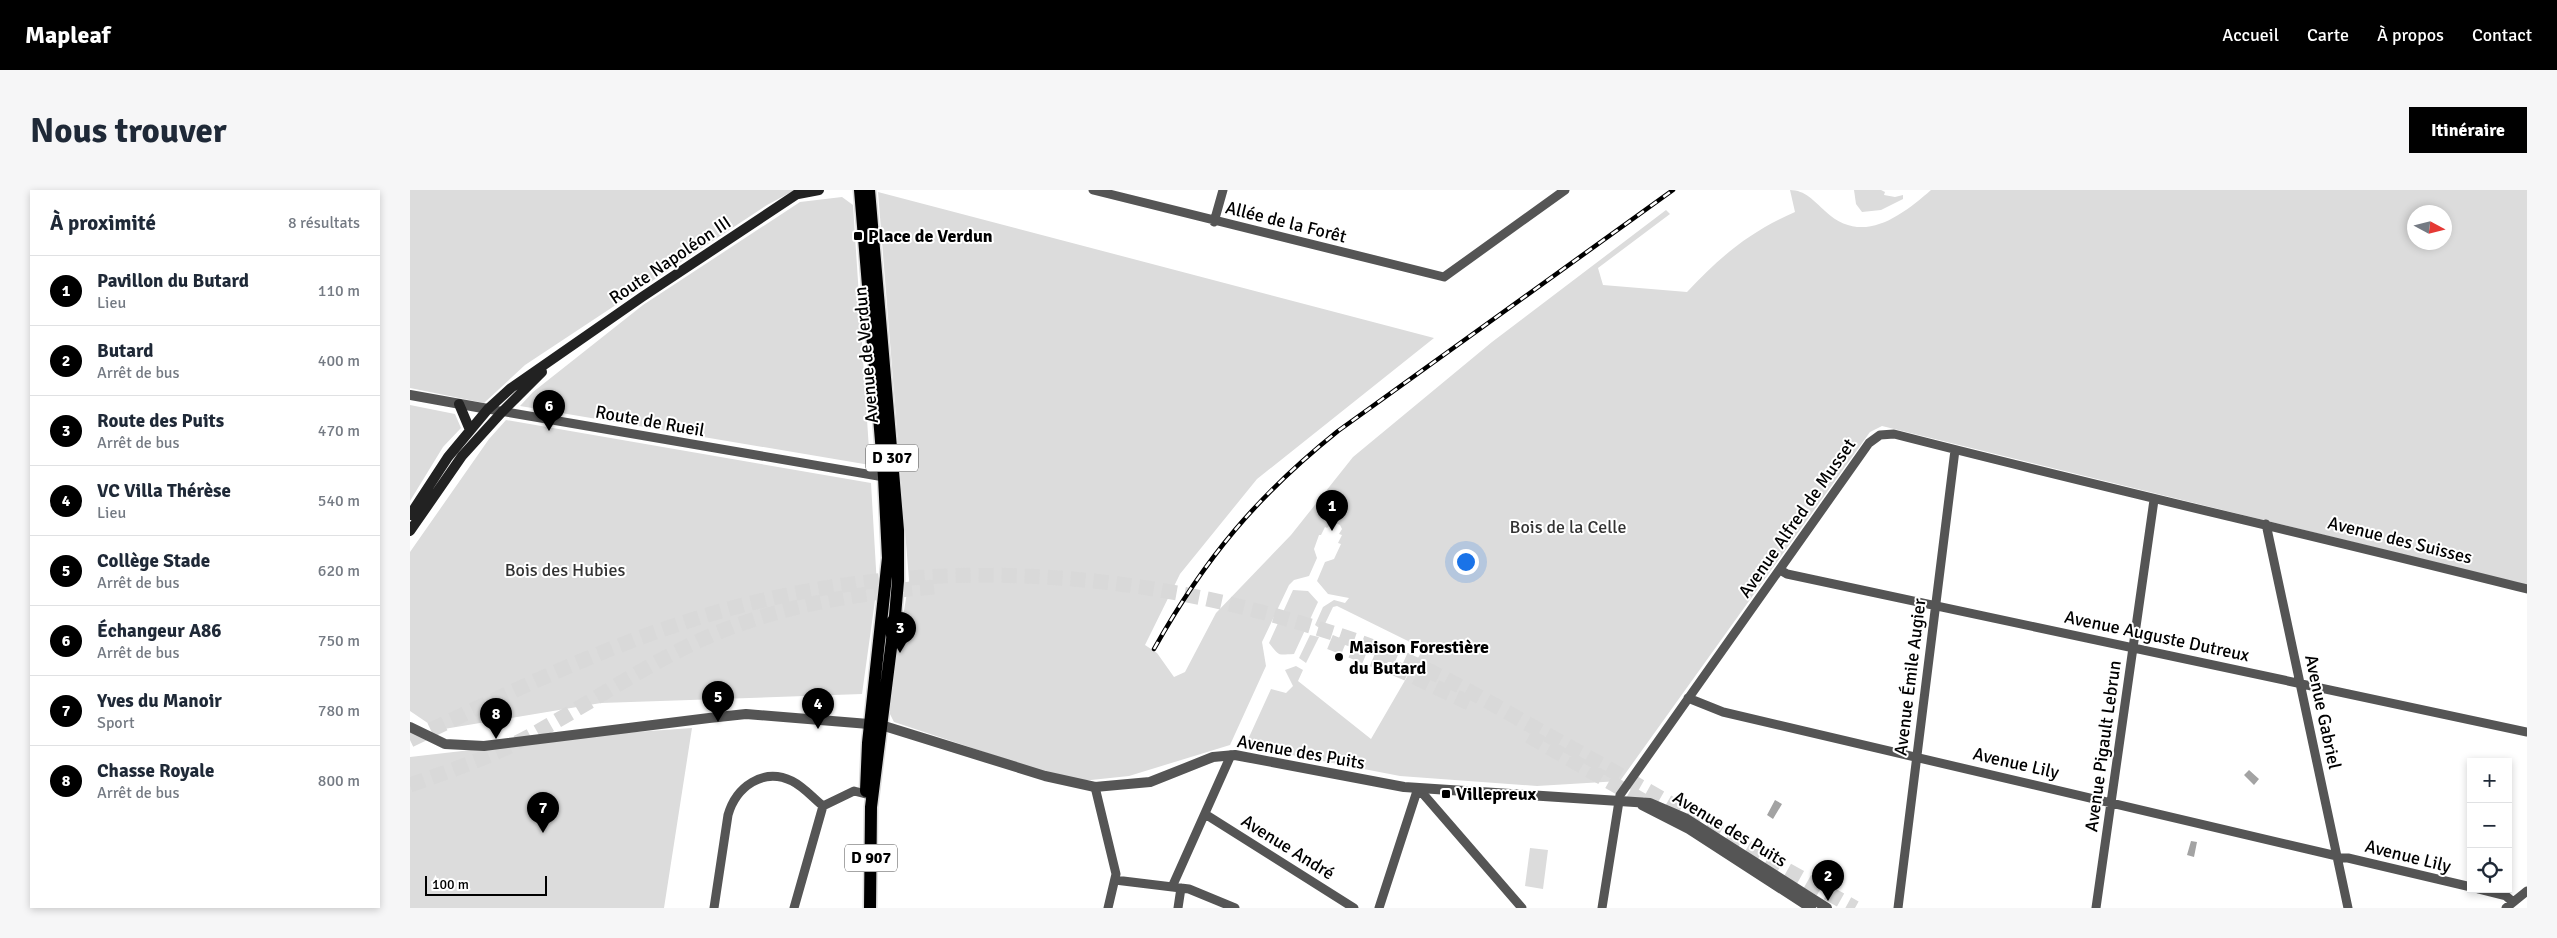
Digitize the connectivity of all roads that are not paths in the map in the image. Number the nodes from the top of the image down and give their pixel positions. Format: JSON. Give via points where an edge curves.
{"nodes":[{"id":1,"x":818,"y":190,"type":"edge"},
{"id":2,"x":860,"y":190,"type":"edge"},
{"id":3,"x":869,"y":190,"type":"edge"},
{"id":4,"x":1093,"y":190,"type":"edge"},
{"id":5,"x":1223,"y":190,"type":"edge"},
{"id":6,"x":1565,"y":190,"type":"edge"},
{"id":7,"x":801,"y":192,"type":"edge"},
{"id":8,"x":1214,"y":222,"type":"junction"},
{"id":9,"x":560,"y":353,"type":"junction"},
{"id":10,"x":410,"y":395,"type":"edge"},
{"id":11,"x":459,"y":404,"type":"junction"},
{"id":12,"x":488,"y":409,"type":"junction"},
{"id":13,"x":502,"y":412,"type":"junction"},
{"id":14,"x":470,"y":430,"type":"junction"},
{"id":15,"x":1955,"y":450,"type":"junction"},
{"id":16,"x":884,"y":477,"type":"junction"},
{"id":17,"x":2154,"y":500,"type":"junction"},
{"id":18,"x":410,"y":515,"type":"edge"},
{"id":19,"x":2266,"y":524,"type":"junction"},
{"id":20,"x":410,"y":531,"type":"edge"},
{"id":21,"x":1780,"y":570,"type":"junction"},
{"id":22,"x":2527,"y":589,"type":"edge"},
{"id":23,"x":1936,"y":606,"type":"junction"},
{"id":24,"x":2133,"y":648,"type":"junction"},
{"id":25,"x":2300,"y":683,"type":"junction"},
{"id":26,"x":1688,"y":698,"type":"junction"},
{"id":27,"x":875,"y":724,"type":"junction"},
{"id":28,"x":411,"y":727,"type":"edge"},
{"id":29,"x":2527,"y":732,"type":"edge"},
{"id":30,"x":1231,"y":755,"type":"junction"},
{"id":31,"x":1917,"y":756,"type":"junction"},
{"id":32,"x":1095,"y":787,"type":"junction"},
{"id":33,"x":1418,"y":788,"type":"junction"},
{"id":34,"x":866,"y":794,"type":"junction"},
{"id":35,"x":1619,"y":800,"type":"junction"},
{"id":36,"x":2111,"y":802,"type":"junction"},
{"id":37,"x":1639,"y":803,"type":"junction"},
{"id":38,"x":823,"y":806,"type":"junction"},
{"id":39,"x":871,"y":807,"type":"junction"},
{"id":40,"x":1205,"y":814,"type":"junction"},
{"id":41,"x":2337,"y":857,"type":"junction"},
{"id":42,"x":1115,"y":880,"type":"junction"},
{"id":43,"x":2467,"y":886,"type":"edge"},
{"id":44,"x":1176,"y":888,"type":"junction"},
{"id":45,"x":2527,"y":891,"type":"edge"},
{"id":46,"x":2494,"y":893,"type":"edge"},
{"id":47,"x":2513,"y":902,"type":"junction"},
{"id":48,"x":714,"y":908,"type":"edge"},
{"id":49,"x":794,"y":908,"type":"edge"},
{"id":50,"x":870,"y":908,"type":"edge"},
{"id":51,"x":1108,"y":908,"type":"edge"},
{"id":52,"x":1178,"y":908,"type":"edge"},
{"id":53,"x":1235,"y":908,"type":"edge"},
{"id":54,"x":1354,"y":908,"type":"edge"},
{"id":55,"x":1379,"y":908,"type":"edge"},
{"id":56,"x":1522,"y":908,"type":"edge"},
{"id":57,"x":1602,"y":908,"type":"edge"},
{"id":58,"x":1811,"y":908,"type":"edge"},
{"id":59,"x":1827,"y":908,"type":"edge"},
{"id":60,"x":1898,"y":908,"type":"edge"},
{"id":61,"x":2096,"y":908,"type":"edge"},
{"id":62,"x":2348,"y":908,"type":"edge"},
{"id":63,"x":2506,"y":908,"type":"edge"}],
"edges":[{"from":1,"to":7,"type":"main road","name":"Route Napoléon III"},
{"from":2,"to":16,"type":"main road","name":"Avenue de Verdun","number":"D 307"},
{"from":3,"to":27,"type":"main road","name":"Avenue de Verdun","number":"D 307","via":[[898,530],[895,616]]},
{"from":4,"to":8,"type":"street","name":"Allée de la Forêt"},
{"from":5,"to":8,"type":"street"},
{"from":6,"to":8,"type":"street","name":"Allée de la Forêt","via":[[1444,277]]},
{"from":7,"to":9,"type":"main road","name":"Route Napoléon III"},
{"from":9,"to":12,"type":"main road","name":"Route Napoléon III"},
{"from":9,"to":13,"type":"main road","name":"Route Napoléon III"},
{"from":10,"to":11,"type":"street","name":"Route de Rueil"},
{"from":11,"to":12,"type":"street","name":"Route de Rueil"},
{"from":11,"to":14,"type":"main road"},
{"from":12,"to":13,"type":"street","name":"Route de Rueil"},
{"from":12,"to":14,"type":"main road","name":"Route Napoléon III"},
{"from":13,"to":16,"type":"street","name":"Route de Rueil"},
{"from":13,"to":20,"type":"main road","name":"Route Napoléon III","via":[[462,456]]},
{"from":14,"to":18,"type":"main road","name":"Route Napoléon III"},
{"from":15,"to":17,"type":"street","name":"Avenue Alfred de Musset"},
{"from":15,"to":21,"type":"street","name":"Avenue Alfred de Musset","via":[[1894,434],[1885,433],[1875,438]]},
{"from":15,"to":23,"type":"street","name":"Avenue Émile Augier"},
{"from":16,"to":27,"type":"main road","name":"Avenue de Verdun","number":"D 307","via":[[888,558]]},
{"from":17,"to":19,"type":"street","name":"Avenue Alfred de Musset"},
{"from":17,"to":24,"type":"street","name":"Avenue Pigault Lebrun"},
{"from":19,"to":22,"type":"street","name":"Avenue des Suisses"},
{"from":19,"to":25,"type":"street","name":"Avenue Gabriel"},
{"from":21,"to":23,"type":"street","name":"Avenue Auguste Dutreux"},
{"from":21,"to":26,"type":"street","name":"Avenue Alfred de Musset"},
{"from":23,"to":24,"type":"street","name":"Avenue Auguste Dutreux"},
{"from":23,"to":31,"type":"street","name":"Avenue Émile Augier"},
{"from":24,"to":25,"type":"street","name":"Avenue Auguste Dutreux"},
{"from":24,"to":36,"type":"street","name":"Avenue Pigault Lebrun"},
{"from":25,"to":29,"type":"street","name":"Avenue Auguste Dutreux"},
{"from":25,"to":41,"type":"street","name":"Avenue Gabriel"},
{"from":26,"to":31,"type":"street","name":"Avenue Lily","via":[[1723,712]]},
{"from":26,"to":35,"type":"street","name":"Avenue Alfred de Musset","via":[[1667,732],[1622,791]]},
{"from":27,"to":28,"type":"street","name":"Avenue des Puits","via":[[746,714],[484,746],[445,744]]},
{"from":27,"to":32,"type":"street","name":"Avenue des Puits","via":[[1045,776]]},
{"from":27,"to":34,"type":"main road","number":"D 907"},
{"from":27,"to":39,"type":"main road","number":"D 907"},
{"from":30,"to":32,"type":"street","name":"Avenue des Puits","via":[[1205,760],[1150,782]]},
{"from":30,"to":33,"type":"street","name":"Avenue des Puits"},
{"from":30,"to":40,"type":"street"},
{"from":31,"to":36,"type":"street","name":"Avenue Lily"},
{"from":31,"to":60,"type":"street","name":"Avenue Émile Augier"},
{"from":32,"to":42,"type":"street"},
{"from":33,"to":35,"type":"street","name":"Avenue des Puits"},
{"from":33,"to":55,"type":"street"},
{"from":33,"to":56,"type":"street"},
{"from":34,"to":38,"type":"street","via":[[854,791]]},
{"from":34,"to":39,"type":"main road","number":"D 907"},
{"from":35,"to":37,"type":"street","name":"Avenue des Puits"},
{"from":35,"to":57,"type":"street"},
{"from":36,"to":41,"type":"street","name":"Avenue Lily"},
{"from":36,"to":61,"type":"street","name":"Avenue Pigault Lebrun"},
{"from":37,"to":58,"type":"street","name":"Avenue des Puits","via":[[1689,829]]},
{"from":37,"to":59,"type":"street","name":"Avenue des Puits","via":[[1659,806],[1685,818]]},
{"from":38,"to":48,"type":"street","via":[[784,778],[762,778],[742,789],[731,803],[728,815]]},
{"from":38,"to":49,"type":"street"},
{"from":39,"to":50,"type":"main road","number":"D 907"},
{"from":40,"to":44,"type":"street"},
{"from":40,"to":54,"type":"street","name":"Avenue André"},
{"from":41,"to":43,"type":"street","name":"Avenue Lily"},
{"from":41,"to":62,"type":"street","name":"Avenue Gabriel"},
{"from":42,"to":44,"type":"street"},
{"from":42,"to":51,"type":"street"},
{"from":44,"to":52,"type":"street"},
{"from":44,"to":53,"type":"street","via":[[1189,889]]},
{"from":45,"to":47,"type":"street"},
{"from":46,"to":47,"type":"street"},
{"from":47,"to":63,"type":"street"}]}
